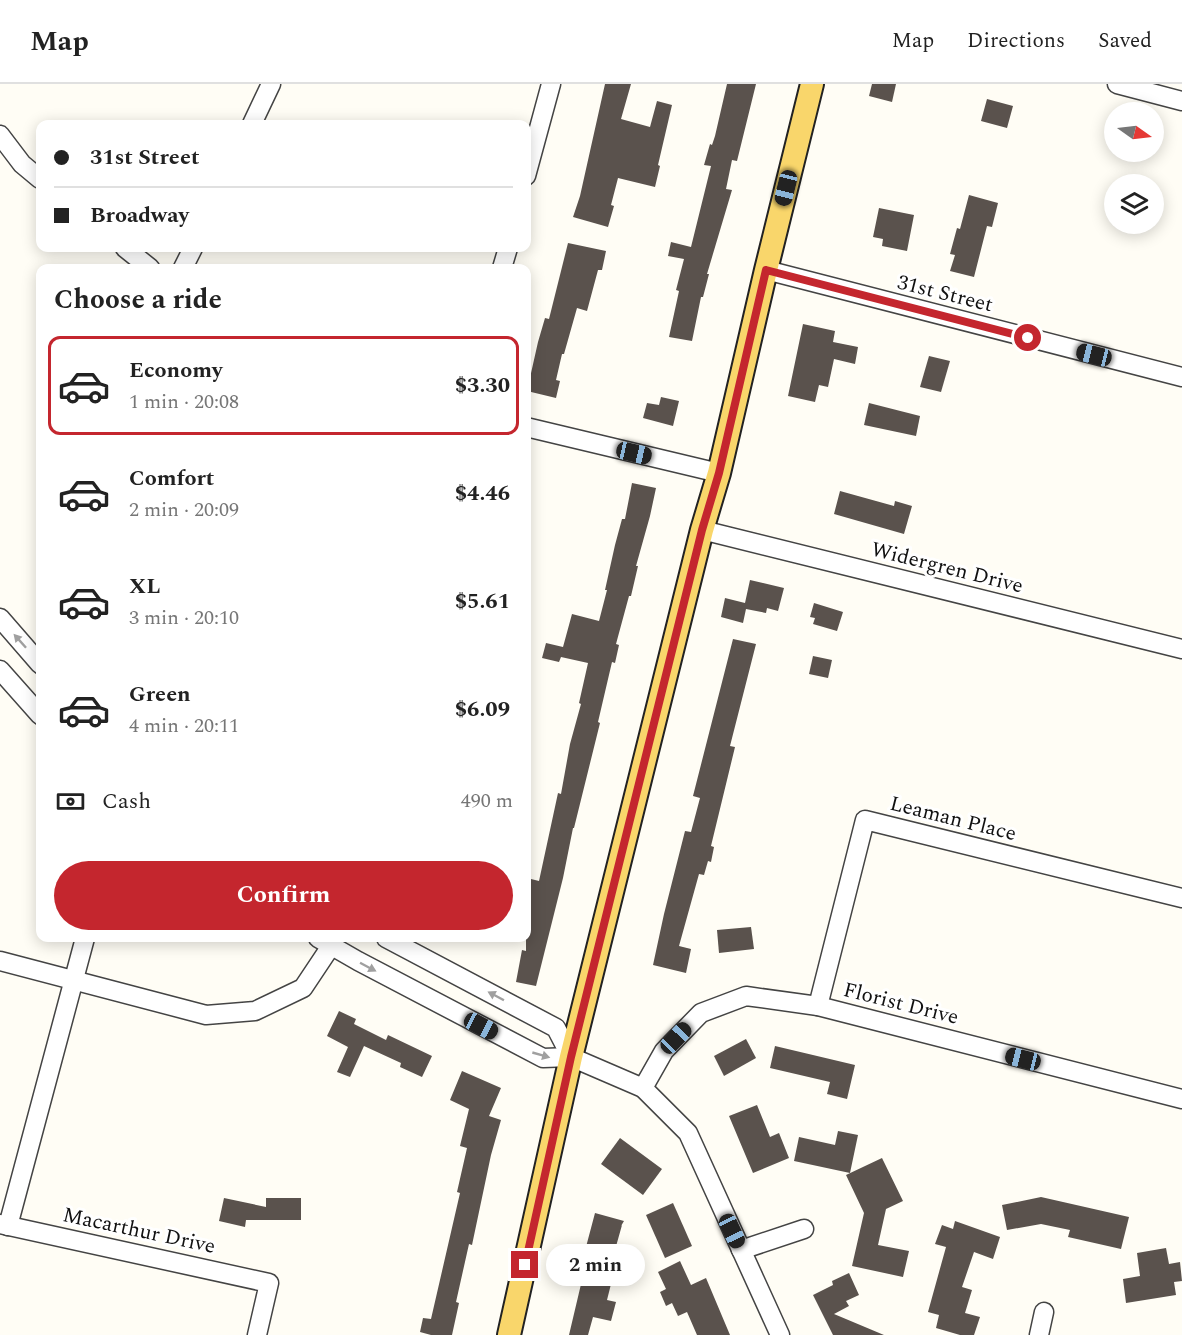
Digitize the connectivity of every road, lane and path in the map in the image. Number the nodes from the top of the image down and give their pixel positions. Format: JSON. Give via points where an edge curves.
{"nodes":[{"id":1,"x":271,"y":84,"type":"edge"},
{"id":2,"x":551,"y":84,"type":"edge"},
{"id":3,"x":812,"y":84,"type":"edge"},
{"id":4,"x":1116,"y":84,"type":"edge"},
{"id":5,"x":1182,"y":101,"type":"edge"},
{"id":6,"x":254,"y":120,"type":"edge"},
{"id":7,"x":0,"y":135,"type":"edge"},
{"id":8,"x":531,"y":158,"type":"edge"},
{"id":9,"x":36,"y":176,"type":"edge"},
{"id":10,"x":129,"y":252,"type":"edge"},
{"id":11,"x":145,"y":264,"type":"edge"},
{"id":12,"x":766,"y":270,"type":"junction"},
{"id":13,"x":1182,"y":377,"type":"edge"},
{"id":14,"x":531,"y":428,"type":"edge"},
{"id":15,"x":719,"y":473,"type":"junction"},
{"id":16,"x":702,"y":530,"type":"junction"},
{"id":17,"x":0,"y":618,"type":"edge"},
{"id":18,"x":1182,"y":649,"type":"edge"},
{"id":19,"x":36,"y":659,"type":"edge"},
{"id":20,"x":0,"y":670,"type":"edge"},
{"id":21,"x":36,"y":710,"type":"edge"},
{"id":22,"x":1182,"y":898,"type":"edge"},
{"id":23,"x":84,"y":942,"type":"edge"},
{"id":24,"x":326,"y":942,"type":"edge"},
{"id":25,"x":331,"y":942,"type":"edge"},
{"id":26,"x":395,"y":942,"type":"edge"},
{"id":27,"x":0,"y":961,"type":"edge"},
{"id":28,"x":74,"y":979,"type":"junction"},
{"id":29,"x":818,"y":1006,"type":"junction"},
{"id":30,"x":571,"y":1057,"type":"junction"},
{"id":31,"x":643,"y":1088,"type":"junction"},
{"id":32,"x":1182,"y":1100,"type":"edge"},
{"id":33,"x":4,"y":1225,"type":"edge"},
{"id":34,"x":804,"y":1228,"type":"dead end"},
{"id":35,"x":741,"y":1250,"type":"junction"},
{"id":36,"x":1044,"y":1312,"type":"dead end"},
{"id":37,"x":257,"y":1335,"type":"edge"},
{"id":38,"x":509,"y":1335,"type":"edge"},
{"id":39,"x":780,"y":1335,"type":"edge"},
{"id":40,"x":1039,"y":1335,"type":"edge"}],
"edges":[{"from":1,"to":6,"type":"street"},
{"from":2,"to":8,"type":"street"},
{"from":3,"to":12,"type":"main road"},
{"from":4,"to":5,"type":"street"},
{"from":7,"to":9,"type":"street"},
{"from":10,"to":11,"type":"street"},
{"from":12,"to":13,"type":"street","name":"31st Street"},
{"from":12,"to":15,"type":"main road"},
{"from":14,"to":15,"type":"street"},
{"from":15,"to":16,"type":"main road"},
{"from":16,"to":18,"type":"street","name":"Widergren Drive"},
{"from":16,"to":30,"type":"main road"},
{"from":19,"to":17,"type":"street","one_way":true},
{"from":20,"to":21,"type":"street"},
{"from":22,"to":29,"type":"street","name":"Leaman Place","via":[[865,820]]},
{"from":23,"to":28,"type":"street"},
{"from":24,"to":28,"type":"street","via":[[303,988],[255,1011],[206,1015]]},
{"from":25,"to":30,"type":"street","one_way":true,"via":[[543,1058]]},
{"from":30,"to":26,"type":"street","one_way":true,"via":[[556,1028]]},
{"from":27,"to":28,"type":"street"},
{"from":28,"to":33,"type":"street"},
{"from":29,"to":31,"type":"street","name":"Florist Drive","via":[[746,996],[701,1012],[664,1050]]},
{"from":29,"to":32,"type":"street","name":"Florist Drive"},
{"from":30,"to":31,"type":"street"},
{"from":30,"to":38,"type":"main road"},
{"from":31,"to":35,"type":"street","via":[[688,1133]]},
{"from":33,"to":37,"type":"street","name":"Macarthur Drive","via":[[269,1282]]},
{"from":34,"to":35,"type":"street"},
{"from":35,"to":39,"type":"street"},
{"from":36,"to":40,"type":"street"}]}
